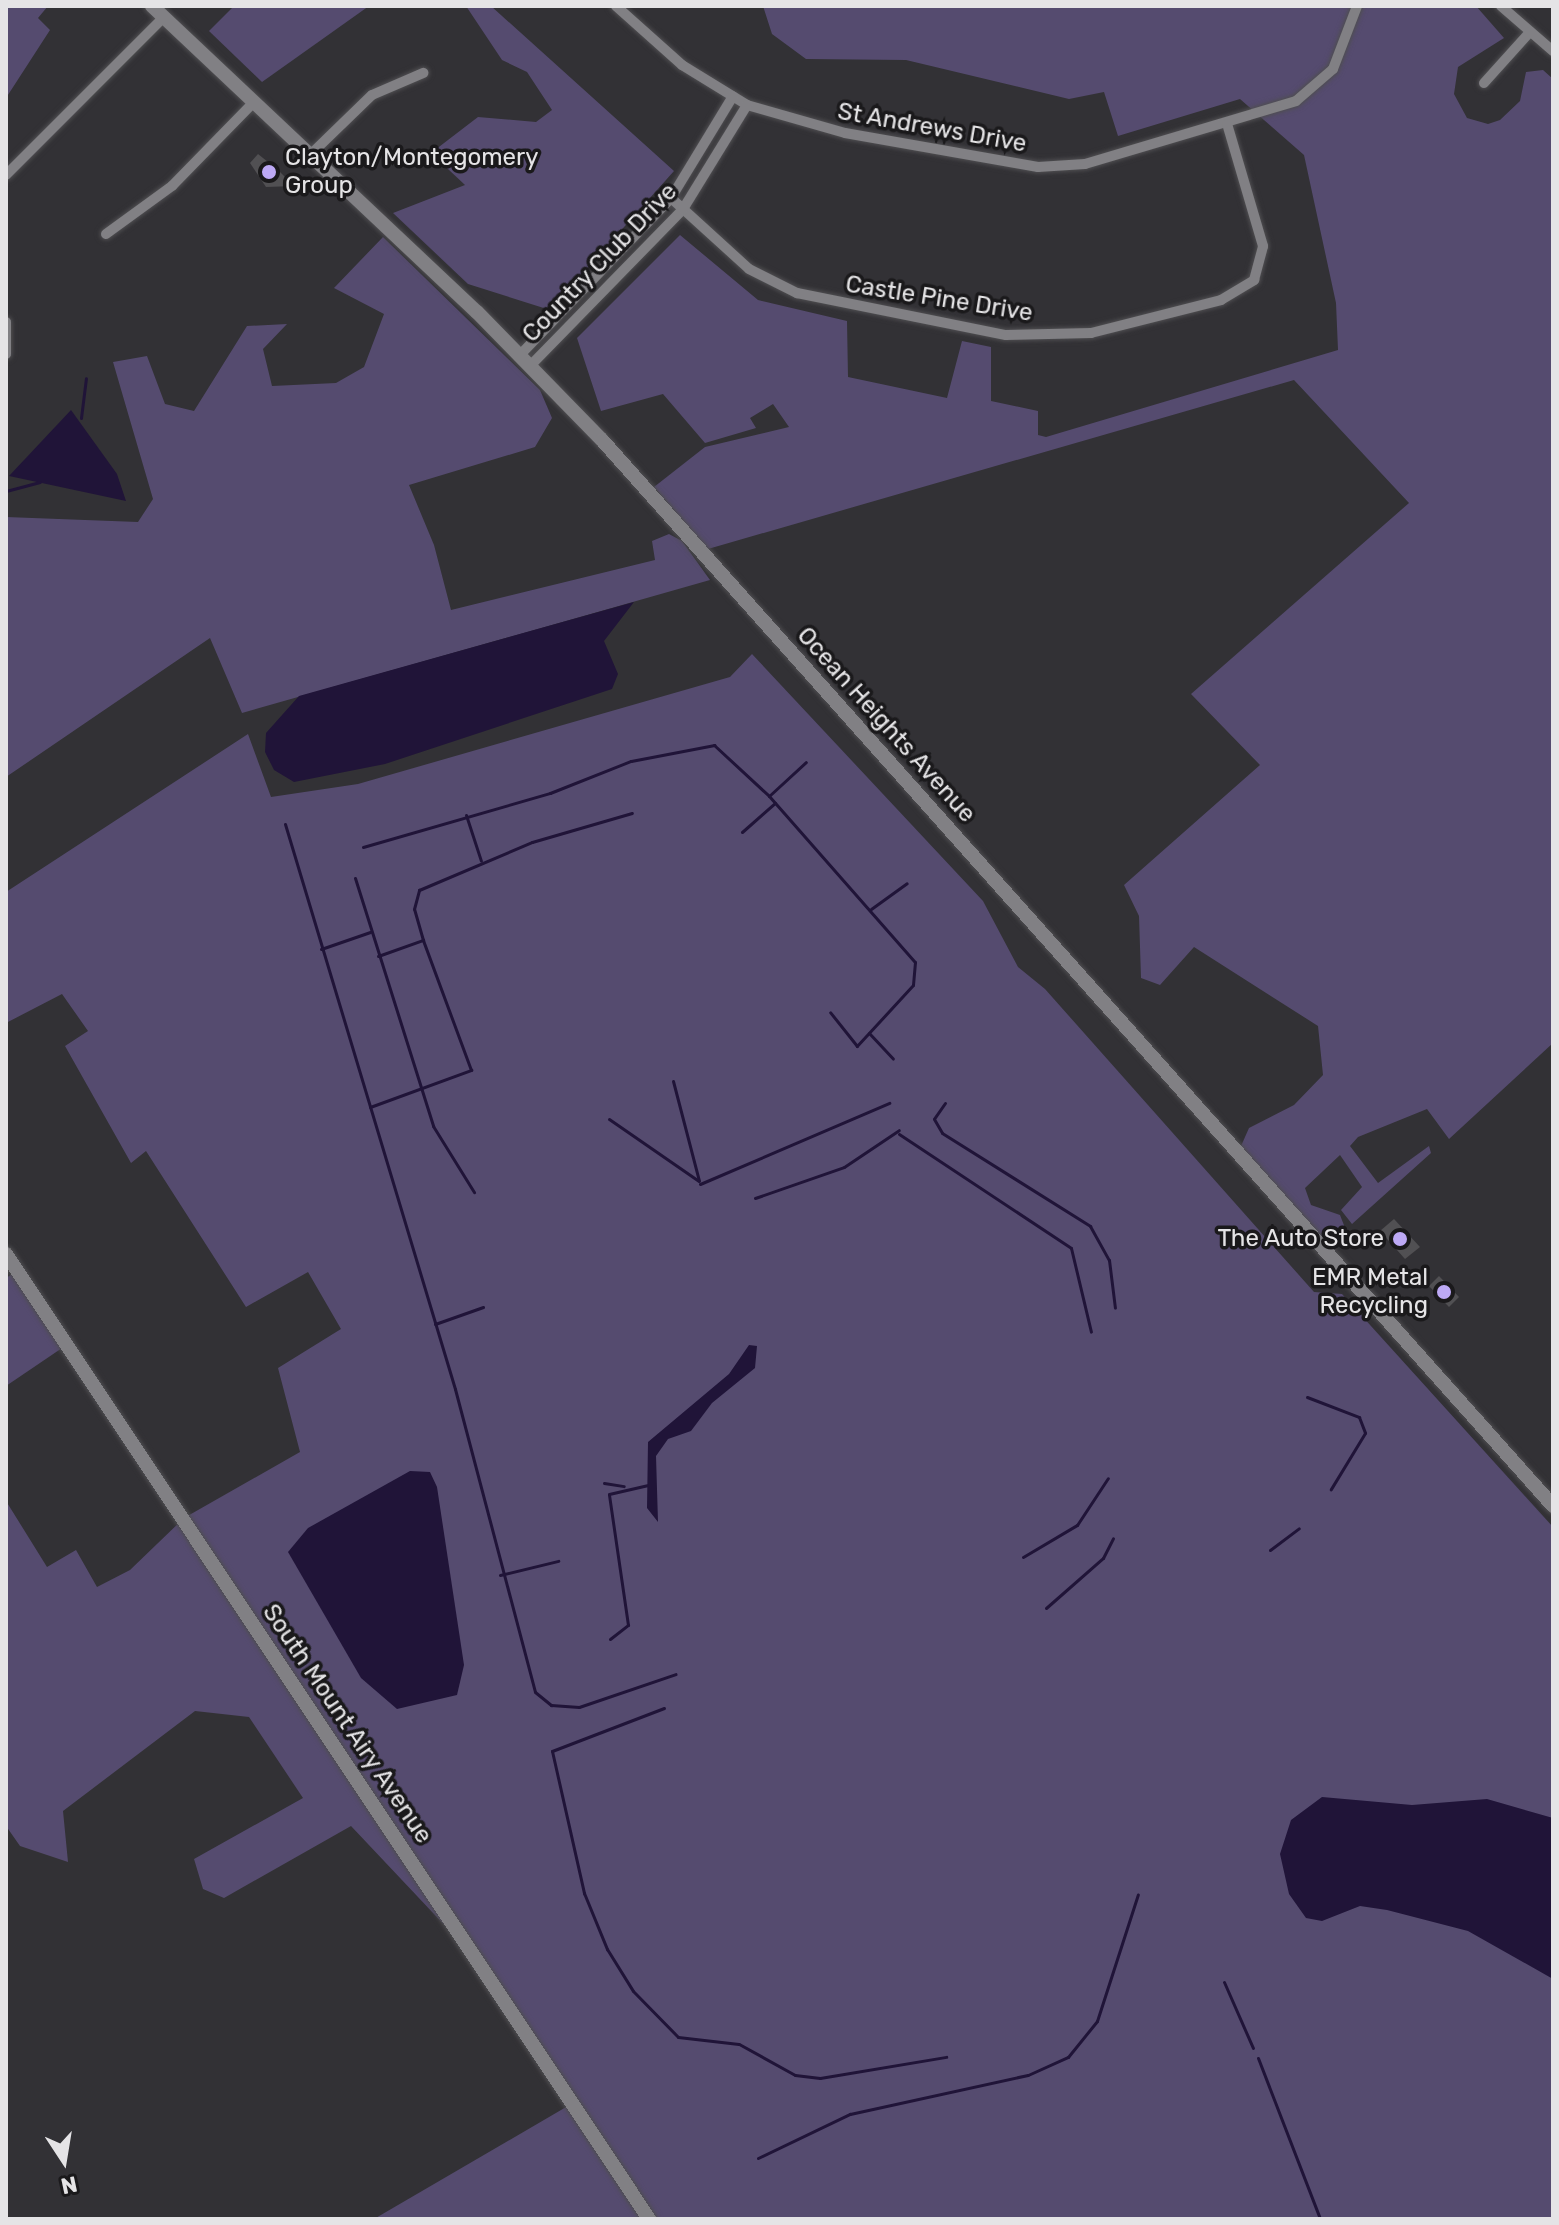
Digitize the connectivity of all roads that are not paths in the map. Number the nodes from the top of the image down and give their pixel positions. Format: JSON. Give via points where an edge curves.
{"nodes":[{"id":1,"x":152,"y":6,"type":"edge"},
{"id":2,"x":616,"y":6,"type":"edge"},
{"id":3,"x":1357,"y":6,"type":"edge"},
{"id":4,"x":1501,"y":6,"type":"edge"},
{"id":5,"x":164,"y":17,"type":"junction"},
{"id":6,"x":1530,"y":32,"type":"junction"},
{"id":7,"x":1553,"y":51,"type":"edge"},
{"id":8,"x":423,"y":73,"type":"dead end"},
{"id":9,"x":1484,"y":83,"type":"dead end"},
{"id":10,"x":733,"y":96,"type":"junction"},
{"id":11,"x":254,"y":102,"type":"junction"},
{"id":12,"x":747,"y":105,"type":"junction"},
{"id":13,"x":1227,"y":124,"type":"junction"},
{"id":14,"x":310,"y":155,"type":"junction"},
{"id":15,"x":6,"y":175,"type":"edge"},
{"id":16,"x":671,"y":198,"type":"junction"},
{"id":17,"x":683,"y":209,"type":"junction"},
{"id":18,"x":106,"y":234,"type":"dead end"},
{"id":19,"x":6,"y":322,"type":"edge"},
{"id":20,"x":6,"y":354,"type":"edge"},
{"id":21,"x":526,"y":360,"type":"junction"},
{"id":22,"x":6,"y":1254,"type":"edge"},
{"id":23,"x":1553,"y":1506,"type":"edge"},
{"id":24,"x":649,"y":2219,"type":"edge"}],
"edges":[{"from":1,"to":5,"type":"main road","name":"Ocean Heights Avenue"},
{"from":2,"to":10,"type":"street","name":"St Andrews Drive","via":[[682,65]]},
{"from":3,"to":13,"type":"street","name":"St Andrews Drive","via":[[1340,56],[1312,92]]},
{"from":4,"to":6,"type":"street"},
{"from":5,"to":11,"type":"main road","name":"Ocean Heights Avenue"},
{"from":5,"to":15,"type":"street"},
{"from":6,"to":7,"type":"street"},
{"from":6,"to":9,"type":"street"},
{"from":8,"to":14,"type":"street","via":[[372,95]]},
{"from":10,"to":12,"type":"street","name":"St Andrews Drive"},
{"from":10,"to":16,"type":"street","name":"Country Club Drive"},
{"from":11,"to":14,"type":"main road","name":"Ocean Heights Avenue"},
{"from":11,"to":18,"type":"street","via":[[172,186]]},
{"from":12,"to":13,"type":"street","name":"St Andrews Drive","via":[[845,133],[1016,166],[1085,164]]},
{"from":12,"to":17,"type":"street","name":"Country Club Drive"},
{"from":13,"to":17,"type":"street","name":"Castle Pine Drive","via":[[1263,246],[1254,280],[1221,300],[1091,333],[1006,335],[812,298],[749,269]]},
{"from":14,"to":21,"type":"main road","name":"Ocean Heights Avenue"},
{"from":16,"to":17,"type":"street","name":"Castle Pine Drive"},
{"from":16,"to":21,"type":"street","name":"Country Club Drive"},
{"from":17,"to":21,"type":"street","name":"Country Club Drive"},
{"from":19,"to":20,"type":"street"},
{"from":21,"to":23,"type":"main road","name":"Ocean Heights Avenue"},
{"from":22,"to":24,"type":"main road","name":"South Mount Airy Avenue"}]}
